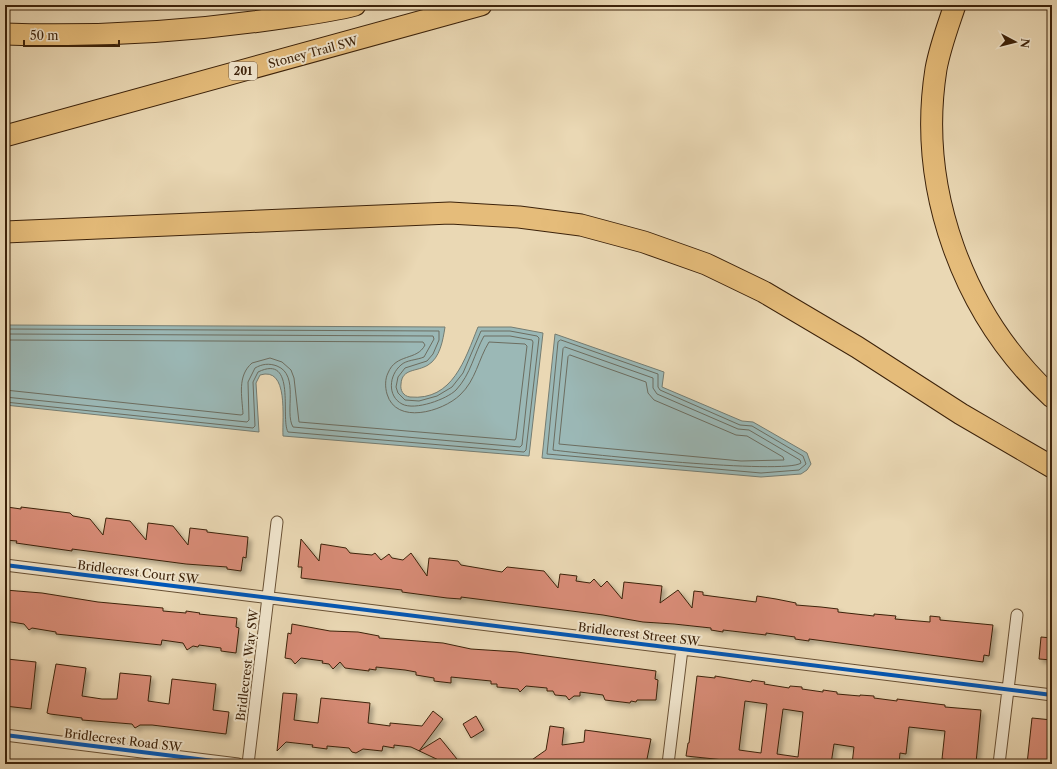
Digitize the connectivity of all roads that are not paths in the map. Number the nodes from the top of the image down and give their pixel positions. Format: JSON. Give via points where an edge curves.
{"nodes":[{"id":1,"x":355,"y":5,"type":"edge"},
{"id":2,"x":481,"y":5,"type":"edge"},
{"id":3,"x":955,"y":5,"type":"edge"},
{"id":4,"x":5,"y":34,"type":"edge"},
{"id":5,"x":5,"y":136,"type":"edge"},
{"id":6,"x":5,"y":232,"type":"edge"},
{"id":7,"x":1052,"y":397,"type":"edge"},
{"id":8,"x":1048,"y":464,"type":"edge"},
{"id":9,"x":277,"y":522,"type":"dead end"},
{"id":10,"x":5,"y":565,"type":"edge"},
{"id":11,"x":268,"y":598,"type":"junction"},
{"id":12,"x":1017,"y":615,"type":"dead end"},
{"id":13,"x":682,"y":649,"type":"junction"},
{"id":14,"x":1008,"y":690,"type":"junction"},
{"id":15,"x":1052,"y":695,"type":"edge"},
{"id":16,"x":5,"y":735,"type":"edge"},
{"id":17,"x":238,"y":764,"type":"edge"},
{"id":18,"x":248,"y":764,"type":"edge"},
{"id":19,"x":668,"y":764,"type":"edge"},
{"id":20,"x":999,"y":764,"type":"edge"}],
"edges":[{"from":1,"to":4,"type":"highway","via":[[244,24],[154,32]]},
{"from":2,"to":5,"type":"highway","name":"Stoney Trail SW","number":"201"},
{"from":3,"to":7,"type":"highway","via":[[939,53],[933,96],[931,123],[940,206],[960,262],[987,318],[1024,368]]},
{"from":6,"to":8,"type":"highway","via":[[450,213],[519,217],[580,225],[644,242],[706,264],[764,292],[857,347],[966,418]]},
{"from":9,"to":11,"type":"street","name":"Bridlecrest Way SW"},
{"from":10,"to":11,"type":"street","name":"Bridlecrest Court SW"},
{"from":11,"to":13,"type":"street","name":"Bridlecrest Street SW"},
{"from":11,"to":18,"type":"street","name":"Bridlecrest Way SW"},
{"from":12,"to":14,"type":"street"},
{"from":13,"to":14,"type":"street","name":"Bridlecrest Street SW"},
{"from":13,"to":19,"type":"street"},
{"from":14,"to":15,"type":"street","name":"Bridlecrest Street SW"},
{"from":14,"to":20,"type":"street"},
{"from":16,"to":17,"type":"street","name":"Bridlecrest Road SW"}]}
